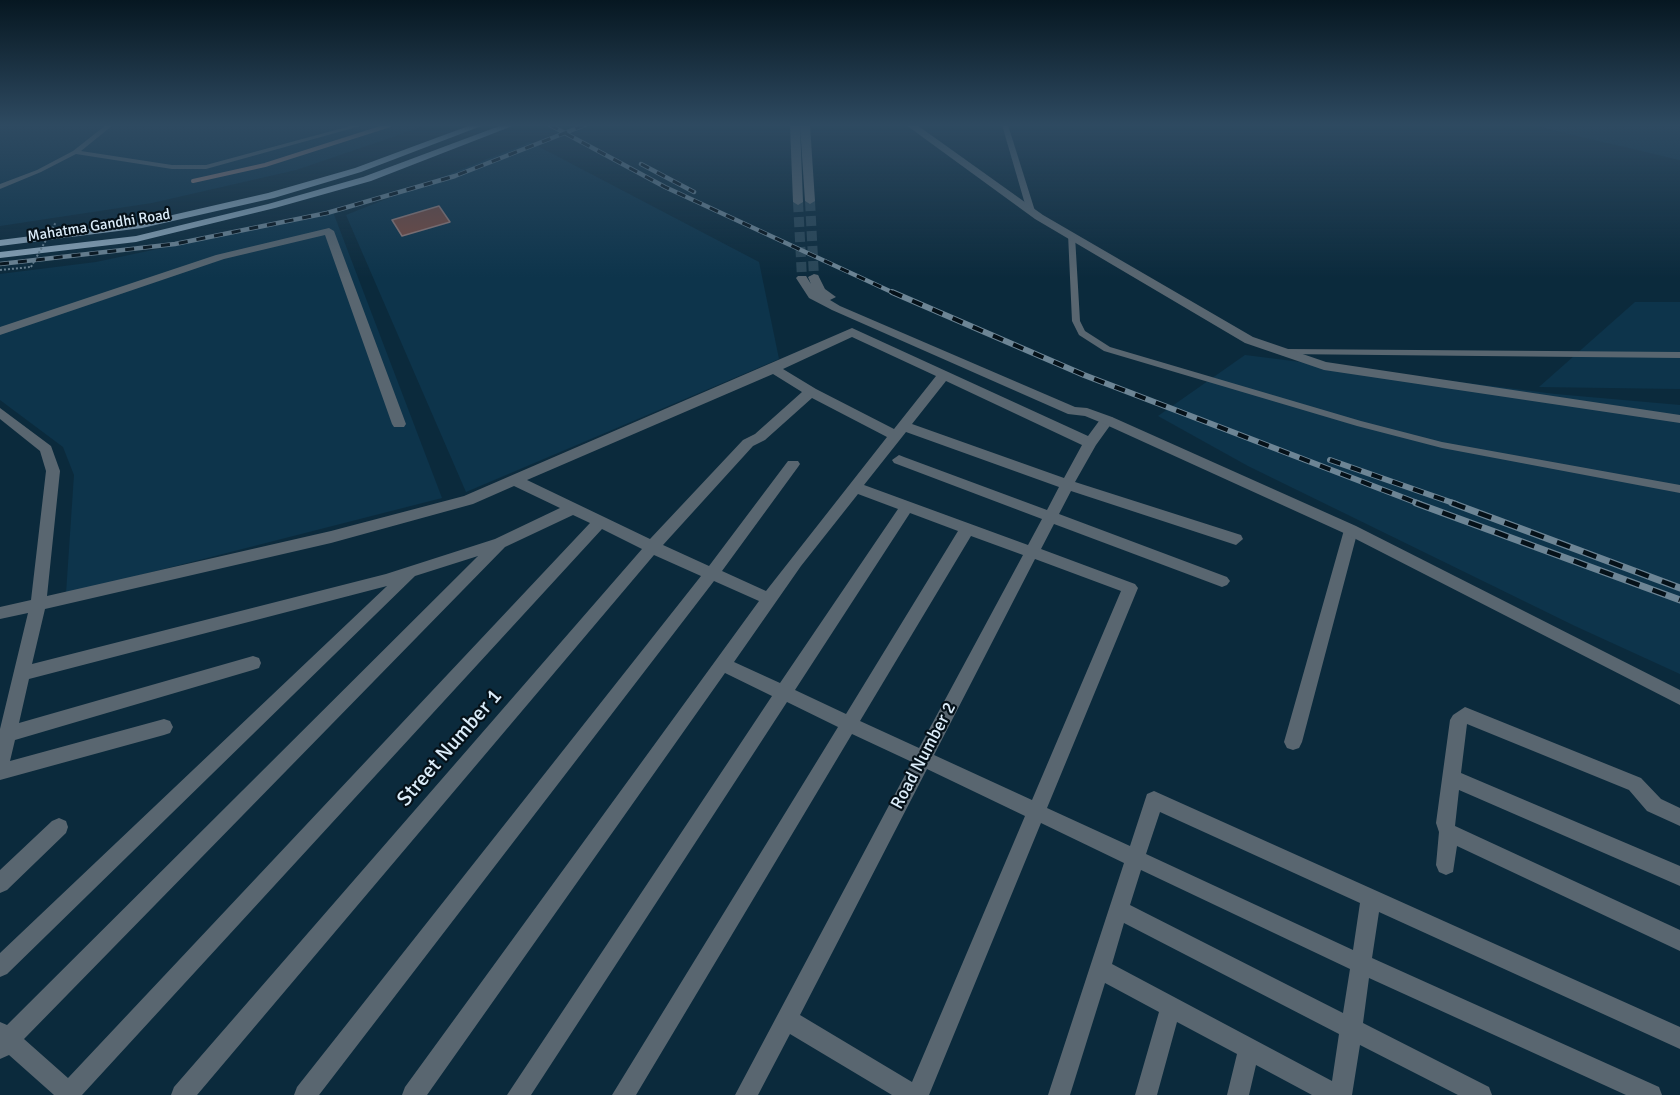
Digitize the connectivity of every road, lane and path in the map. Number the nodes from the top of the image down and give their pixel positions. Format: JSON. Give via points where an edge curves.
{"nodes":[{"id":1,"x":27,"y":176,"type":"edge"},
{"id":2,"x":337,"y":176,"type":"edge"},
{"id":3,"x":372,"y":176,"type":"edge"},
{"id":4,"x":797,"y":176,"type":"edge"},
{"id":5,"x":809,"y":176,"type":"edge"},
{"id":6,"x":982,"y":176,"type":"edge"},
{"id":7,"x":1020,"y":176,"type":"edge"},
{"id":8,"x":0,"y":187,"type":"edge"},
{"id":9,"x":810,"y":201,"type":"tunnel mouth"},
{"id":10,"x":798,"y":202,"type":"tunnel mouth"},
{"id":11,"x":1031,"y":211,"type":"junction"},
{"id":12,"x":56,"y":222,"type":"dead end"},
{"id":13,"x":1071,"y":236,"type":"junction"},
{"id":14,"x":0,"y":243,"type":"edge"},
{"id":15,"x":0,"y":255,"type":"edge"},
{"id":16,"x":0,"y":270,"type":"edge"},
{"id":17,"x":808,"y":278,"type":"tunnel mouth"},
{"id":18,"x":0,"y":331,"type":"edge"},
{"id":19,"x":1284,"y":352,"type":"junction"},
{"id":20,"x":1680,"y":355,"type":"edge"},
{"id":21,"x":774,"y":369,"type":"junction"},
{"id":22,"x":944,"y":374,"type":"junction"},
{"id":23,"x":811,"y":392,"type":"junction"},
{"id":24,"x":0,"y":412,"type":"edge"},
{"id":25,"x":1680,"y":419,"type":"edge"},
{"id":26,"x":1107,"y":420,"type":"junction"},
{"id":27,"x":399,"y":424,"type":"dead end"},
{"id":28,"x":899,"y":431,"type":"junction"},
{"id":29,"x":1090,"y":443,"type":"junction"},
{"id":30,"x":899,"y":460,"type":"dead end"},
{"id":31,"x":793,"y":464,"type":"dead end"},
{"id":32,"x":514,"y":480,"type":"junction"},
{"id":33,"x":1067,"y":485,"type":"junction"},
{"id":34,"x":854,"y":487,"type":"junction"},
{"id":35,"x":1680,"y":489,"type":"edge"},
{"id":36,"x":907,"y":506,"type":"junction"},
{"id":37,"x":572,"y":508,"type":"junction"},
{"id":38,"x":1050,"y":517,"type":"junction"},
{"id":39,"x":600,"y":522,"type":"junction"},
{"id":40,"x":968,"y":528,"type":"junction"},
{"id":41,"x":1351,"y":530,"type":"junction"},
{"id":42,"x":1236,"y":539,"type":"dead end"},
{"id":43,"x":500,"y":543,"type":"junction"},
{"id":44,"x":652,"y":547,"type":"junction"},
{"id":45,"x":1032,"y":551,"type":"junction"},
{"id":46,"x":412,"y":571,"type":"junction"},
{"id":47,"x":712,"y":573,"type":"junction"},
{"id":48,"x":1222,"y":581,"type":"dead end"},
{"id":49,"x":769,"y":599,"type":"junction"},
{"id":50,"x":38,"y":604,"type":"junction"},
{"id":51,"x":0,"y":613,"type":"edge"},
{"id":52,"x":253,"y":663,"type":"dead end"},
{"id":53,"x":722,"y":664,"type":"junction"},
{"id":54,"x":22,"y":674,"type":"junction"},
{"id":55,"x":783,"y":693,"type":"junction"},
{"id":56,"x":1680,"y":698,"type":"edge"},
{"id":57,"x":849,"y":724,"type":"junction"},
{"id":58,"x":164,"y":727,"type":"dead end"},
{"id":59,"x":8,"y":734,"type":"junction"},
{"id":60,"x":1293,"y":742,"type":"dead end"},
{"id":61,"x":923,"y":758,"type":"junction"},
{"id":62,"x":0,"y":766,"type":"edge"},
{"id":63,"x":0,"y":772,"type":"edge"},
{"id":64,"x":1451,"y":778,"type":"junction"},
{"id":65,"x":1038,"y":812,"type":"junction"},
{"id":66,"x":1680,"y":817,"type":"edge"},
{"id":67,"x":59,"y":827,"type":"dead end"},
{"id":68,"x":1448,"y":832,"type":"junction"},
{"id":69,"x":1136,"y":858,"type":"junction"},
{"id":70,"x":1446,"y":865,"type":"dead end"},
{"id":71,"x":1680,"y":876,"type":"edge"},
{"id":72,"x":0,"y":883,"type":"edge"},
{"id":73,"x":1371,"y":899,"type":"junction"},
{"id":74,"x":1119,"y":910,"type":"junction"},
{"id":75,"x":1680,"y":941,"type":"edge"},
{"id":76,"x":1361,"y":964,"type":"junction"},
{"id":77,"x":0,"y":967,"type":"edge"},
{"id":78,"x":1100,"y":969,"type":"junction"},
{"id":79,"x":1171,"y":1007,"type":"junction"},
{"id":80,"x":786,"y":1019,"type":"junction"},
{"id":81,"x":1350,"y":1027,"type":"junction"},
{"id":82,"x":1680,"y":1038,"type":"edge"},
{"id":83,"x":3,"y":1040,"type":"edge"},
{"id":84,"x":1249,"y":1049,"type":"junction"},
{"id":85,"x":69,"y":1094,"type":"edge"},
{"id":86,"x":182,"y":1095,"type":"edge"},
{"id":87,"x":305,"y":1095,"type":"edge"},
{"id":88,"x":413,"y":1095,"type":"edge"},
{"id":89,"x":518,"y":1095,"type":"edge"},
{"id":90,"x":623,"y":1095,"type":"edge"},
{"id":91,"x":746,"y":1095,"type":"edge"},
{"id":92,"x":914,"y":1095,"type":"edge"},
{"id":93,"x":918,"y":1095,"type":"edge"},
{"id":94,"x":1059,"y":1095,"type":"edge"},
{"id":95,"x":1146,"y":1095,"type":"edge"},
{"id":96,"x":1238,"y":1095,"type":"edge"},
{"id":97,"x":1335,"y":1095,"type":"edge"},
{"id":98,"x":1341,"y":1095,"type":"edge"},
{"id":99,"x":1481,"y":1095,"type":"edge"},
{"id":100,"x":1651,"y":1095,"type":"edge"}],
"edges":[{"from":1,"to":8,"type":"lane"},
{"from":2,"to":14,"type":"main road","name":"Mahatma Gandhi Road","via":[[142,225]]},
{"from":3,"to":15,"type":"main road","name":"Mahatma Gandhi Road","via":[[272,206],[136,238]]},
{"from":4,"to":10,"type":"street"},
{"from":5,"to":9,"type":"street"},
{"from":6,"to":11,"type":"street"},
{"from":7,"to":11,"type":"lane"},
{"from":11,"to":13,"type":"street"},
{"from":12,"to":16,"type":"path","bridge":true,"via":[[31,267]]},
{"from":13,"to":19,"type":"street","via":[[1249,340]]},
{"from":13,"to":35,"type":"lane","via":[[1076,321],[1082,333],[1107,349],[1442,445]]},
{"from":17,"to":26,"type":"street","via":[[813,296],[836,308],[1073,411]]},
{"from":18,"to":27,"type":"street","via":[[220,257],[329,231]]},
{"from":19,"to":20,"type":"lane"},
{"from":19,"to":25,"type":"street","via":[[1324,366]]},
{"from":21,"to":22,"type":"street","via":[[852,332]]},
{"from":21,"to":23,"type":"street"},
{"from":21,"to":32,"type":"street"},
{"from":22,"to":28,"type":"street"},
{"from":22,"to":29,"type":"street"},
{"from":23,"to":28,"type":"street"},
{"from":23,"to":44,"type":"street","name":"Street Number 1","via":[[760,437],[747,443]]},
{"from":24,"to":50,"type":"street","via":[[46,449],[53,471]]},
{"from":26,"to":29,"type":"street","name":"Road Number 2"},
{"from":26,"to":41,"type":"street"},
{"from":28,"to":33,"type":"street"},
{"from":28,"to":34,"type":"street"},
{"from":29,"to":33,"type":"street","name":"Road Number 2"},
{"from":30,"to":38,"type":"street"},
{"from":31,"to":47,"type":"street"},
{"from":32,"to":37,"type":"street"},
{"from":32,"to":50,"type":"street","via":[[468,500],[414,516]]},
{"from":33,"to":38,"type":"street","name":"Road Number 2"},
{"from":33,"to":42,"type":"street"},
{"from":34,"to":36,"type":"street"},
{"from":34,"to":49,"type":"street"},
{"from":36,"to":40,"type":"street"},
{"from":36,"to":55,"type":"street"},
{"from":37,"to":39,"type":"street"},
{"from":37,"to":43,"type":"street"},
{"from":38,"to":45,"type":"street","name":"Road Number 2"},
{"from":38,"to":48,"type":"street"},
{"from":39,"to":44,"type":"street"},
{"from":39,"to":85,"type":"street"},
{"from":40,"to":45,"type":"street"},
{"from":40,"to":57,"type":"street"},
{"from":41,"to":56,"type":"street"},
{"from":41,"to":60,"type":"street"},
{"from":43,"to":46,"type":"street"},
{"from":43,"to":83,"type":"street"},
{"from":44,"to":47,"type":"street"},
{"from":44,"to":86,"type":"street","name":"Street Number 1"},
{"from":45,"to":61,"type":"street","name":"Road Number 2"},
{"from":45,"to":65,"type":"street","via":[[1130,588]]},
{"from":46,"to":54,"type":"street"},
{"from":46,"to":77,"type":"street"},
{"from":47,"to":49,"type":"street"},
{"from":47,"to":87,"type":"street"},
{"from":49,"to":53,"type":"street"},
{"from":50,"to":51,"type":"street"},
{"from":50,"to":54,"type":"street"},
{"from":52,"to":59,"type":"street"},
{"from":53,"to":55,"type":"street"},
{"from":53,"to":88,"type":"street"},
{"from":54,"to":59,"type":"street"},
{"from":55,"to":57,"type":"street"},
{"from":55,"to":89,"type":"street"},
{"from":57,"to":61,"type":"street"},
{"from":57,"to":90,"type":"street"},
{"from":58,"to":63,"type":"street"},
{"from":59,"to":62,"type":"street"},
{"from":61,"to":65,"type":"street"},
{"from":61,"to":80,"type":"street","name":"Road Number 2"},
{"from":64,"to":66,"type":"street","via":[[1459,720],[1465,715],[1635,784],[1654,805]]},
{"from":64,"to":68,"type":"street","via":[[1445,823]]},
{"from":64,"to":71,"type":"street"},
{"from":65,"to":69,"type":"street"},
{"from":65,"to":93,"type":"street"},
{"from":67,"to":72,"type":"street"},
{"from":68,"to":70,"type":"street"},
{"from":68,"to":75,"type":"street"},
{"from":69,"to":73,"type":"street","via":[[1154,800]]},
{"from":69,"to":74,"type":"street"},
{"from":69,"to":76,"type":"street"},
{"from":73,"to":76,"type":"street"},
{"from":73,"to":82,"type":"street"},
{"from":74,"to":78,"type":"street"},
{"from":74,"to":81,"type":"street"},
{"from":76,"to":81,"type":"street"},
{"from":76,"to":100,"type":"street"},
{"from":78,"to":79,"type":"street"},
{"from":78,"to":94,"type":"street"},
{"from":79,"to":84,"type":"street"},
{"from":79,"to":95,"type":"street"},
{"from":80,"to":91,"type":"street","name":"Road Number 2"},
{"from":80,"to":92,"type":"street"},
{"from":81,"to":98,"type":"street"},
{"from":81,"to":99,"type":"street"},
{"from":83,"to":85,"type":"street"},
{"from":84,"to":96,"type":"street"},
{"from":84,"to":97,"type":"street"}]}
